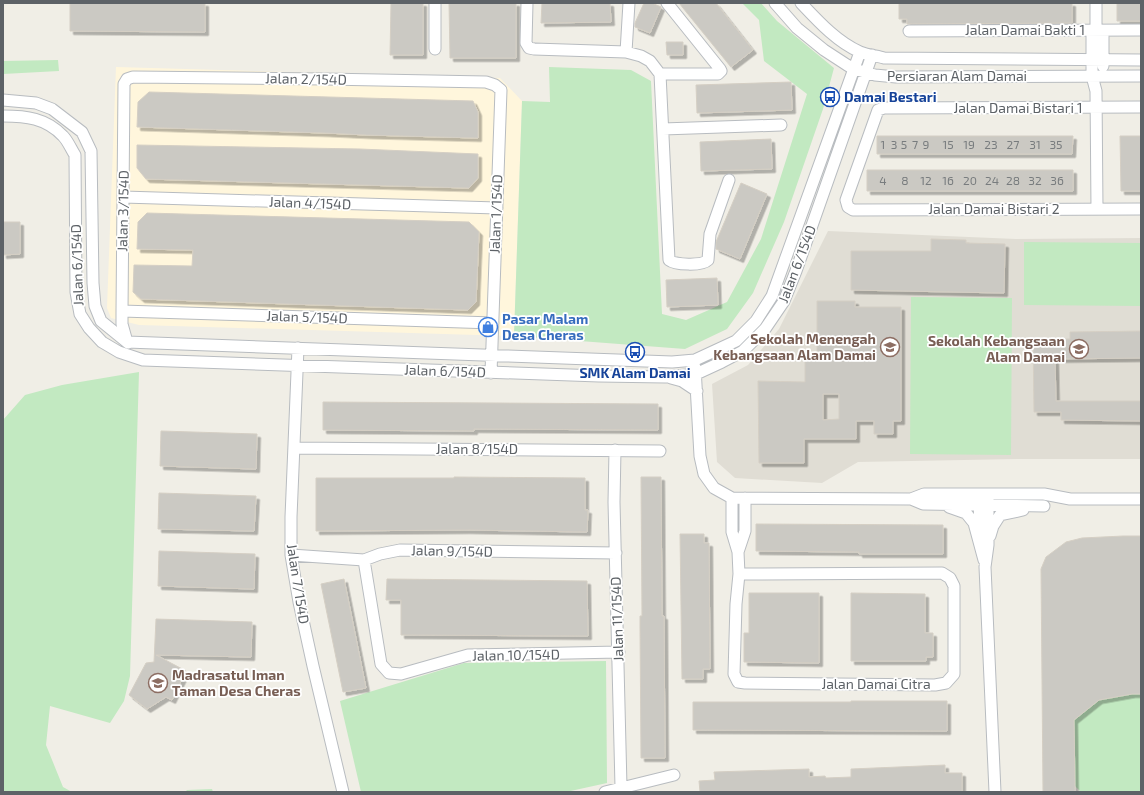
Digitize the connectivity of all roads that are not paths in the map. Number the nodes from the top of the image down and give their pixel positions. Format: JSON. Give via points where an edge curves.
{"nodes":[{"id":1,"x":435,"y":3,"type":"edge"},
{"id":2,"x":527,"y":3,"type":"edge"},
{"id":3,"x":629,"y":3,"type":"edge"},
{"id":4,"x":667,"y":3,"type":"edge"},
{"id":5,"x":775,"y":3,"type":"edge"},
{"id":6,"x":801,"y":3,"type":"edge"},
{"id":7,"x":1096,"y":3,"type":"edge"},
{"id":8,"x":1096,"y":30,"type":"junction"},
{"id":9,"x":1141,"y":30,"type":"edge"},
{"id":10,"x":909,"y":31,"type":"dead end"},
{"id":11,"x":435,"y":49,"type":"dead end"},
{"id":12,"x":626,"y":52,"type":"junction"},
{"id":13,"x":860,"y":52,"type":"junction"},
{"id":14,"x":872,"y":55,"type":"junction"},
{"id":15,"x":1097,"y":60,"type":"junction"},
{"id":16,"x":1141,"y":60,"type":"edge"},
{"id":17,"x":850,"y":71,"type":"junction"},
{"id":18,"x":660,"y":74,"type":"junction"},
{"id":19,"x":868,"y":75,"type":"junction"},
{"id":20,"x":1097,"y":76,"type":"junction"},
{"id":21,"x":1141,"y":76,"type":"edge"},
{"id":22,"x":126,"y":79,"type":"joint"},
{"id":23,"x":486,"y":82,"type":"joint"},
{"id":24,"x":3,"y":100,"type":"edge"},
{"id":25,"x":1096,"y":107,"type":"junction"},
{"id":26,"x":1141,"y":107,"type":"edge"},
{"id":27,"x":3,"y":116,"type":"edge"},
{"id":28,"x":780,"y":125,"type":"dead end"},
{"id":29,"x":663,"y":129,"type":"junction"},
{"id":30,"x":729,"y":180,"type":"dead end"},
{"id":31,"x":123,"y":197,"type":"junction"},
{"id":32,"x":848,"y":207,"type":"joint"},
{"id":33,"x":496,"y":208,"type":"junction"},
{"id":34,"x":1098,"y":209,"type":"junction"},
{"id":35,"x":1141,"y":209,"type":"edge"},
{"id":36,"x":122,"y":311,"type":"junction"},
{"id":37,"x":493,"y":323,"type":"junction"},
{"id":38,"x":127,"y":342,"type":"junction"},
{"id":39,"x":298,"y":348,"type":"junction"},
{"id":40,"x":492,"y":356,"type":"junction"},
{"id":41,"x":143,"y":360,"type":"junction"},
{"id":42,"x":695,"y":360,"type":"junction"},
{"id":43,"x":269,"y":364,"type":"junction"},
{"id":44,"x":297,"y":366,"type":"junction"},
{"id":45,"x":317,"y":366,"type":"junction"},
{"id":46,"x":711,"y":367,"type":"junction"},
{"id":47,"x":491,"y":373,"type":"junction"},
{"id":48,"x":696,"y":374,"type":"junction"},
{"id":49,"x":665,"y":377,"type":"junction"},
{"id":50,"x":296,"y":383,"type":"junction"},
{"id":51,"x":697,"y":391,"type":"junction"},
{"id":52,"x":294,"y":448,"type":"junction"},
{"id":53,"x":615,"y":450,"type":"junction"},
{"id":54,"x":660,"y":451,"type":"dead end"},
{"id":55,"x":732,"y":498,"type":"junction"},
{"id":56,"x":745,"y":498,"type":"junction"},
{"id":57,"x":1141,"y":498,"type":"edge"},
{"id":58,"x":911,"y":499,"type":"junction"},
{"id":59,"x":984,"y":499,"type":"junction"},
{"id":60,"x":1070,"y":499,"type":"junction"},
{"id":61,"x":941,"y":505,"type":"junction"},
{"id":62,"x":1044,"y":506,"type":"junction"},
{"id":63,"x":984,"y":545,"type":"junction"},
{"id":64,"x":738,"y":552,"type":"junction"},
{"id":65,"x":616,"y":553,"type":"junction"},
{"id":66,"x":291,"y":555,"type":"junction"},
{"id":67,"x":364,"y":560,"type":"junction"},
{"id":68,"x":739,"y":574,"type":"junction"},
{"id":69,"x":618,"y":652,"type":"junction"},
{"id":70,"x":674,"y":775,"type":"dead end"},
{"id":71,"x":621,"y":787,"type":"junction"},
{"id":72,"x":343,"y":792,"type":"edge"},
{"id":73,"x":605,"y":792,"type":"edge"},
{"id":74,"x":995,"y":792,"type":"edge"}],
"edges":[{"from":1,"to":11,"type":"street"},
{"from":2,"to":12,"type":"street","via":[[526,43],[529,48]]},
{"from":3,"to":12,"type":"street"},
{"from":4,"to":18,"type":"street","via":[[721,71],[718,74]]},
{"from":5,"to":17,"type":"street","name":"Persiaran Alam Damai","via":[[797,28]]},
{"from":6,"to":13,"type":"street","name":"Persiaran Alam Damai","via":[[816,20]]},
{"from":7,"to":8,"type":"street"},
{"from":8,"to":9,"type":"street","name":"Jalan Damai Bakti 1"},
{"from":8,"to":10,"type":"street","name":"Jalan Damai Bakti 1"},
{"from":8,"to":15,"type":"street","via":[[1103,34]]},
{"from":12,"to":18,"type":"street","via":[[650,61]]},
{"from":13,"to":14,"type":"street","name":"Persiaran Alam Damai"},
{"from":13,"to":17,"type":"street","name":"Jalan 6/154D"},
{"from":14,"to":15,"type":"street","name":"Persiaran Alam Damai","via":[[919,59]]},
{"from":14,"to":19,"type":"street","name":"Jalan 6/154D"},
{"from":15,"to":16,"type":"street","name":"Persiaran Alam Damai"},
{"from":15,"to":20,"type":"street"},
{"from":17,"to":19,"type":"street","name":"Persiaran Alam Damai"},
{"from":17,"to":42,"type":"street","name":"Jalan 6/154D","via":[[772,296],[756,321],[736,341]]},
{"from":18,"to":29,"type":"street"},
{"from":19,"to":20,"type":"street","name":"Persiaran Alam Damai"},
{"from":19,"to":46,"type":"street","name":"Jalan 6/154D","via":[[784,301],[766,329],[743,351]]},
{"from":20,"to":21,"type":"street","name":"Persiaran Alam Damai"},
{"from":20,"to":25,"type":"street"},
{"from":22,"to":23,"type":"street","name":"Jalan 2/154D","via":[[276,78]]},
{"from":22,"to":31,"type":"street","name":"Jalan 3/154D"},
{"from":23,"to":33,"type":"street","name":"Jalan 1/154D","via":[[501,90]]},
{"from":24,"to":38,"type":"street","name":"Jalan 6/154D","via":[[36,102],[52,109],[82,132],[91,151],[95,306],[100,320]]},
{"from":25,"to":26,"type":"street","name":"Jalan Damai Bistari 1"},
{"from":25,"to":32,"type":"street","name":"Jalan Damai Bistari 1","via":[[878,110],[846,200]]},
{"from":25,"to":34,"type":"street"},
{"from":27,"to":41,"type":"street","name":"Jalan 6/154D","via":[[25,116],[47,123],[64,137],[75,155],[76,292],[80,314],[102,342],[119,352]]},
{"from":28,"to":29,"type":"street"},
{"from":29,"to":30,"type":"street","via":[[669,260],[672,263],[697,264],[708,260],[710,234]]},
{"from":31,"to":33,"type":"street","name":"Jalan 4/154D"},
{"from":31,"to":36,"type":"street","name":"Jalan 3/154D"},
{"from":32,"to":34,"type":"street","name":"Jalan Damai Bistari 2","via":[[853,210]]},
{"from":33,"to":37,"type":"street","name":"Jalan 1/154D"},
{"from":34,"to":35,"type":"street","name":"Jalan Damai Bistari 2"},
{"from":36,"to":37,"type":"street","name":"Jalan 5/154D"},
{"from":36,"to":38,"type":"street","name":"Jalan 3/154D","via":[[122,324]]},
{"from":37,"to":40,"type":"street","name":"Jalan 1/154D"},
{"from":38,"to":39,"type":"street","name":"Jalan 6/154D"},
{"from":38,"to":41,"type":"street"},
{"from":39,"to":40,"type":"street","name":"Jalan 6/154D"},
{"from":39,"to":44,"type":"street","name":"Jalan 7/154D"},
{"from":40,"to":42,"type":"street","name":"Jalan 6/154D","via":[[672,362]]},
{"from":40,"to":47,"type":"street","name":"Jalan 1/154D"},
{"from":41,"to":43,"type":"street","name":"Jalan 6/154D"},
{"from":42,"to":48,"type":"street"},
{"from":43,"to":44,"type":"street","name":"Jalan 6/154D"},
{"from":43,"to":50,"type":"street","via":[[283,366]]},
{"from":44,"to":45,"type":"street","name":"Jalan 6/154D"},
{"from":44,"to":50,"type":"street","name":"Jalan 7/154D"},
{"from":45,"to":47,"type":"street","name":"Jalan 6/154D"},
{"from":45,"to":50,"type":"street","via":[[307,368]]},
{"from":46,"to":48,"type":"street","name":"Jalan 6/154D"},
{"from":46,"to":51,"type":"street"},
{"from":47,"to":49,"type":"street","name":"Jalan 6/154D"},
{"from":48,"to":49,"type":"street","name":"Jalan 6/154D"},
{"from":48,"to":51,"type":"street"},
{"from":49,"to":51,"type":"street","via":[[682,381]]},
{"from":50,"to":52,"type":"street","name":"Jalan 7/154D"},
{"from":51,"to":55,"type":"street","via":[[700,456],[704,474],[714,488]]},
{"from":52,"to":53,"type":"street","name":"Jalan 8/154D"},
{"from":52,"to":66,"type":"street","name":"Jalan 7/154D"},
{"from":53,"to":54,"type":"street","name":"Jalan 8/154D"},
{"from":53,"to":65,"type":"street","name":"Jalan 11/154D"},
{"from":55,"to":56,"type":"street"},
{"from":55,"to":64,"type":"street","name":"Jalan Damai Citra","via":[[732,532]]},
{"from":56,"to":58,"type":"street"},
{"from":56,"to":64,"type":"street","name":"Jalan Damai Citra","via":[[745,531]]},
{"from":57,"to":60,"type":"street"},
{"from":58,"to":59,"type":"street","via":[[924,494]]},
{"from":58,"to":61,"type":"street","via":[[923,504]]},
{"from":59,"to":60,"type":"street","via":[[1044,494]]},
{"from":59,"to":61,"type":"street"},
{"from":59,"to":62,"type":"street"},
{"from":59,"to":63,"type":"street"},
{"from":60,"to":62,"type":"street"},
{"from":61,"to":63,"type":"street","via":[[966,513],[974,523]]},
{"from":62,"to":63,"type":"street","via":[[1000,515]]},
{"from":63,"to":74,"type":"street"},
{"from":64,"to":68,"type":"street","name":"Jalan Damai Citra"},
{"from":65,"to":67,"type":"street","name":"Jalan 9/154D","via":[[400,550]]},
{"from":65,"to":69,"type":"street","name":"Jalan 11/154D"},
{"from":66,"to":67,"type":"street","name":"Jalan 9/154D"},
{"from":66,"to":72,"type":"street","name":"Jalan 7/154D","via":[[312,666]]},
{"from":67,"to":69,"type":"street","name":"Jalan 10/154D","via":[[382,664],[389,673],[401,674],[468,655]]},
{"from":68,"to":68,"type":"street","name":"Jalan Damai Citra","via":[[942,573],[950,578],[954,586],[954,674],[946,682],[936,685],[738,682],[734,674]]},
{"from":69,"to":71,"type":"street","name":"Jalan 11/154D"},
{"from":70,"to":71,"type":"street"},
{"from":71,"to":73,"type":"street"}]}
